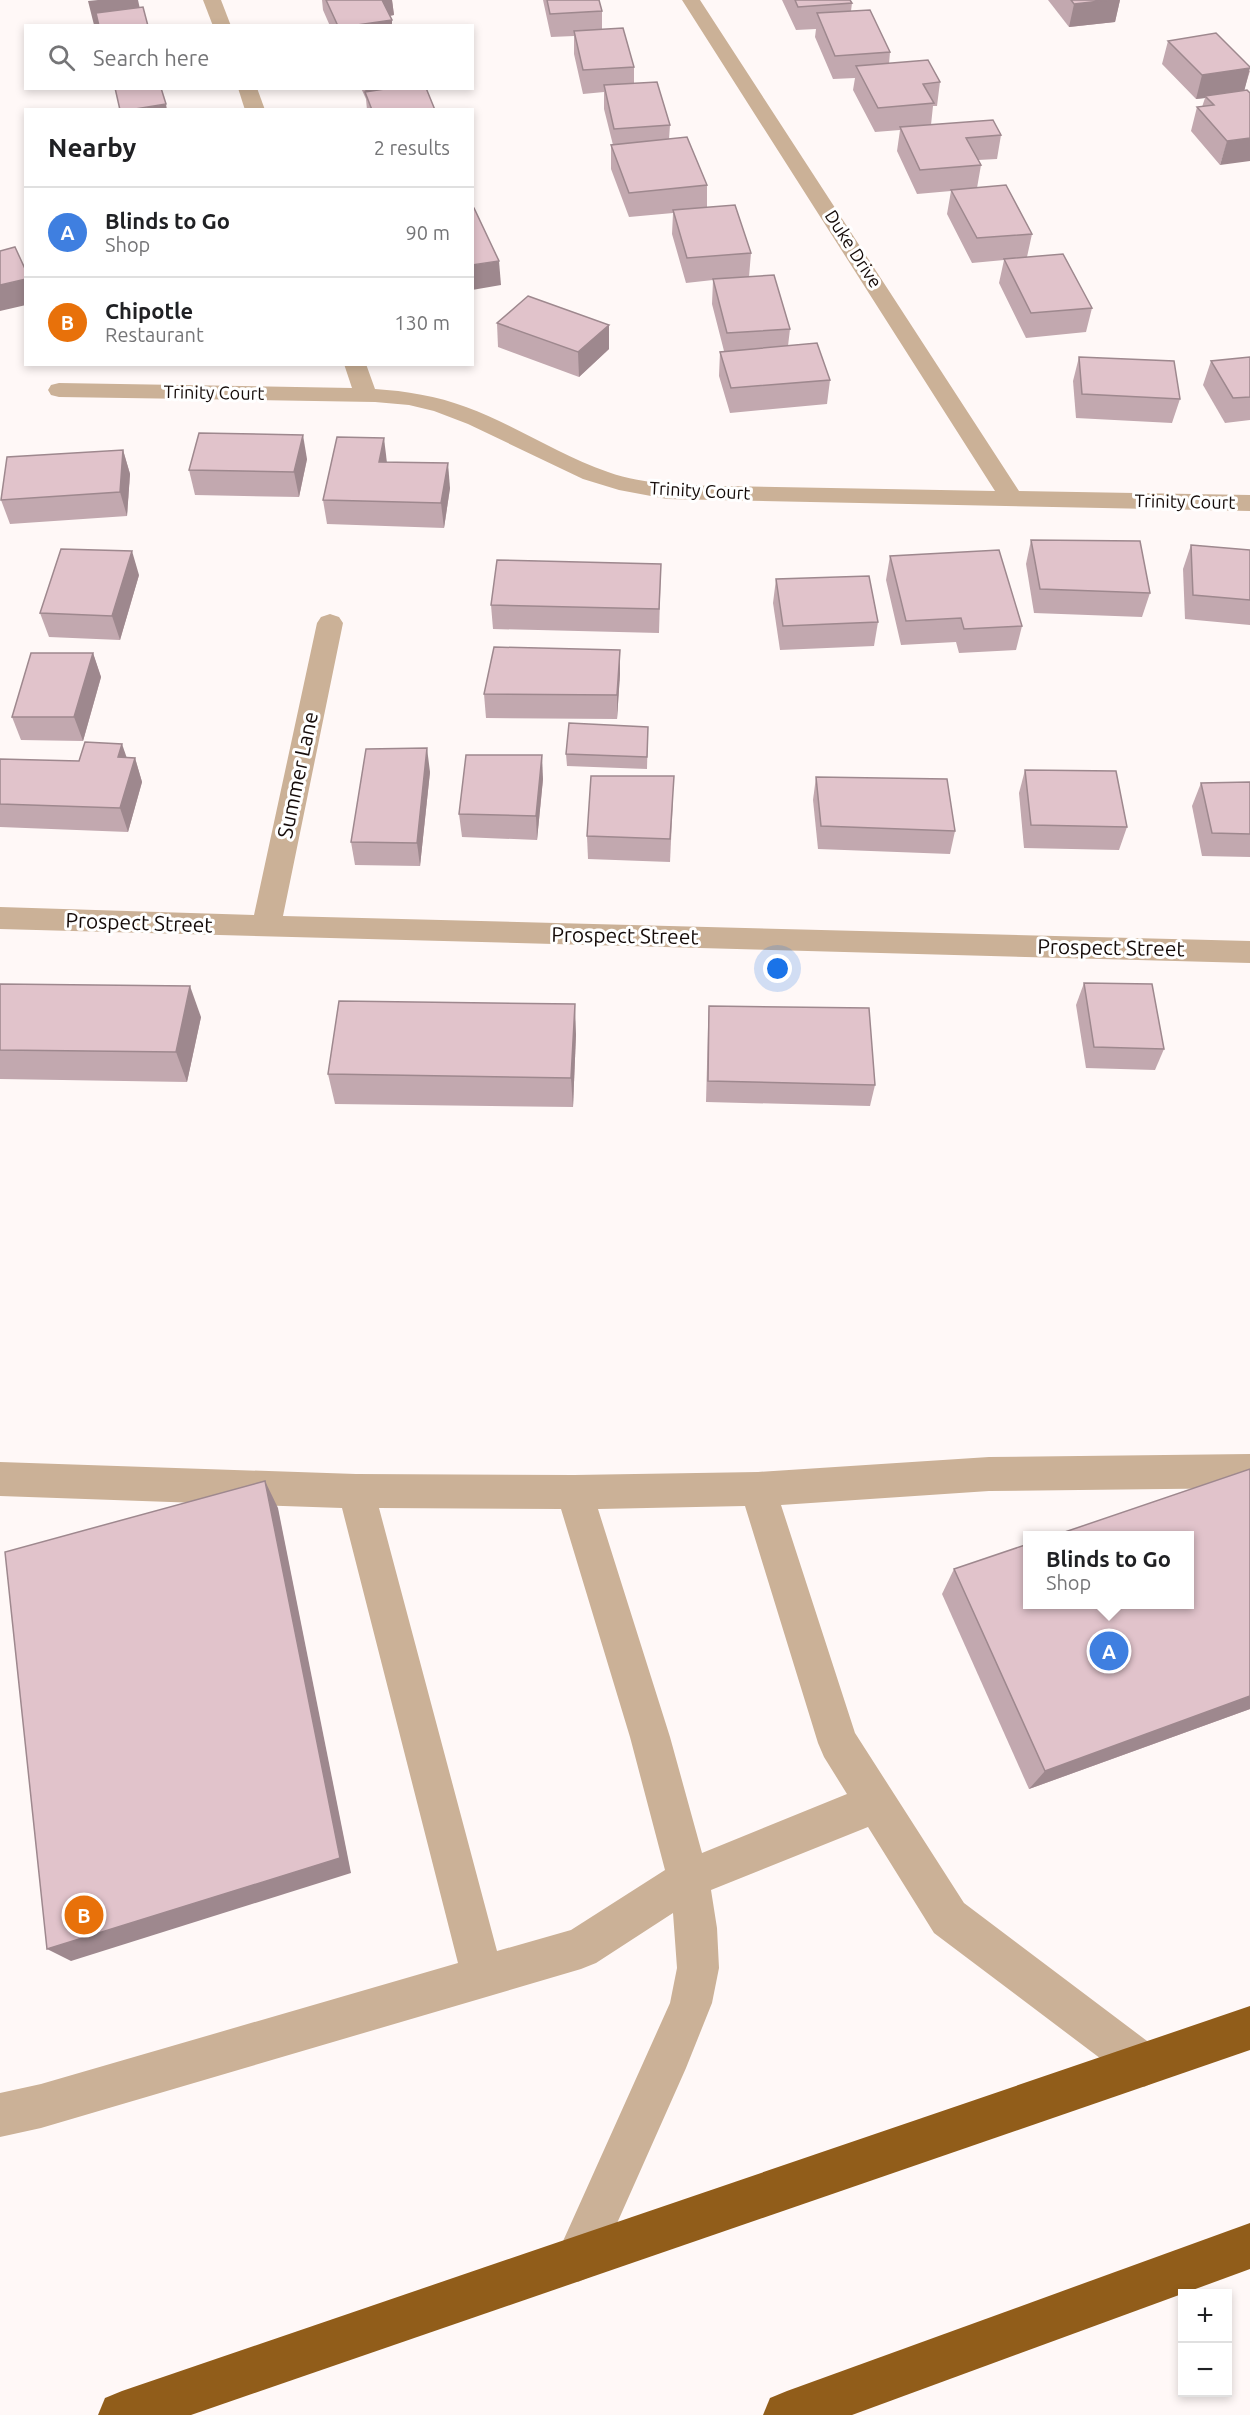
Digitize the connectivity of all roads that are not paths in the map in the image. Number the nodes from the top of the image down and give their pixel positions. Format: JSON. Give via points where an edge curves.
{"nodes":[{"id":1,"x":212,"y":0,"type":"edge"},
{"id":2,"x":691,"y":0,"type":"edge"},
{"id":3,"x":221,"y":24,"type":"edge"},
{"id":4,"x":248,"y":90,"type":"edge"},
{"id":5,"x":254,"y":108,"type":"edge"},
{"id":6,"x":356,"y":366,"type":"edge"},
{"id":7,"x":59,"y":390,"type":"dead end"},
{"id":8,"x":366,"y":394,"type":"junction"},
{"id":9,"x":1012,"y":499,"type":"junction"},
{"id":10,"x":1250,"y":502,"type":"edge"},
{"id":11,"x":330,"y":623,"type":"dead end"},
{"id":12,"x":0,"y":918,"type":"edge"},
{"id":13,"x":266,"y":927,"type":"junction"},
{"id":14,"x":1250,"y":952,"type":"edge"},
{"id":15,"x":1250,"y":1471,"type":"edge"},
{"id":16,"x":0,"y":1479,"type":"edge"},
{"id":17,"x":758,"y":1489,"type":"junction"},
{"id":18,"x":356,"y":1491,"type":"junction"},
{"id":19,"x":574,"y":1492,"type":"junction"},
{"id":20,"x":876,"y":1803,"type":"junction"},
{"id":21,"x":688,"y":1880,"type":"junction"},
{"id":22,"x":483,"y":1978,"type":"junction"},
{"id":23,"x":1250,"y":2028,"type":"edge"},
{"id":24,"x":1144,"y":2065,"type":"junction"},
{"id":25,"x":0,"y":2115,"type":"edge"},
{"id":26,"x":1250,"y":2246,"type":"edge"},
{"id":27,"x":578,"y":2259,"type":"junction"},
{"id":28,"x":122,"y":2415,"type":"edge"},
{"id":29,"x":787,"y":2415,"type":"edge"}],
"edges":[{"from":1,"to":3,"type":"street"},
{"from":2,"to":9,"type":"street","name":"Duke Drive"},
{"from":4,"to":5,"type":"street"},
{"from":6,"to":8,"type":"street"},
{"from":7,"to":8,"type":"street","name":"Trinity Court"},
{"from":8,"to":9,"type":"street","name":"Trinity Court","via":[[421,400],[458,412],[591,474],[656,490]]},
{"from":9,"to":10,"type":"street","name":"Trinity Court"},
{"from":11,"to":13,"type":"street","name":"Summer Lane"},
{"from":12,"to":13,"type":"street","name":"Prospect Street"},
{"from":13,"to":14,"type":"street","name":"Prospect Street"},
{"from":15,"to":17,"type":"street","via":[[989,1474]]},
{"from":16,"to":18,"type":"street"},
{"from":17,"to":19,"type":"street"},
{"from":17,"to":20,"type":"street","via":[[838,1743]]},
{"from":18,"to":19,"type":"street"},
{"from":18,"to":22,"type":"street"},
{"from":19,"to":21,"type":"street","via":[[650,1737]]},
{"from":20,"to":21,"type":"street"},
{"from":20,"to":24,"type":"street","via":[[949,1918]]},
{"from":21,"to":22,"type":"street","via":[[581,1948]]},
{"from":21,"to":27,"type":"street","via":[[698,1968],[691,2003],[645,2115]]},
{"from":22,"to":25,"type":"street"},
{"from":23,"to":24,"type":"highway"},
{"from":24,"to":27,"type":"highway"},
{"from":26,"to":29,"type":"highway"},
{"from":27,"to":28,"type":"highway"}]}
